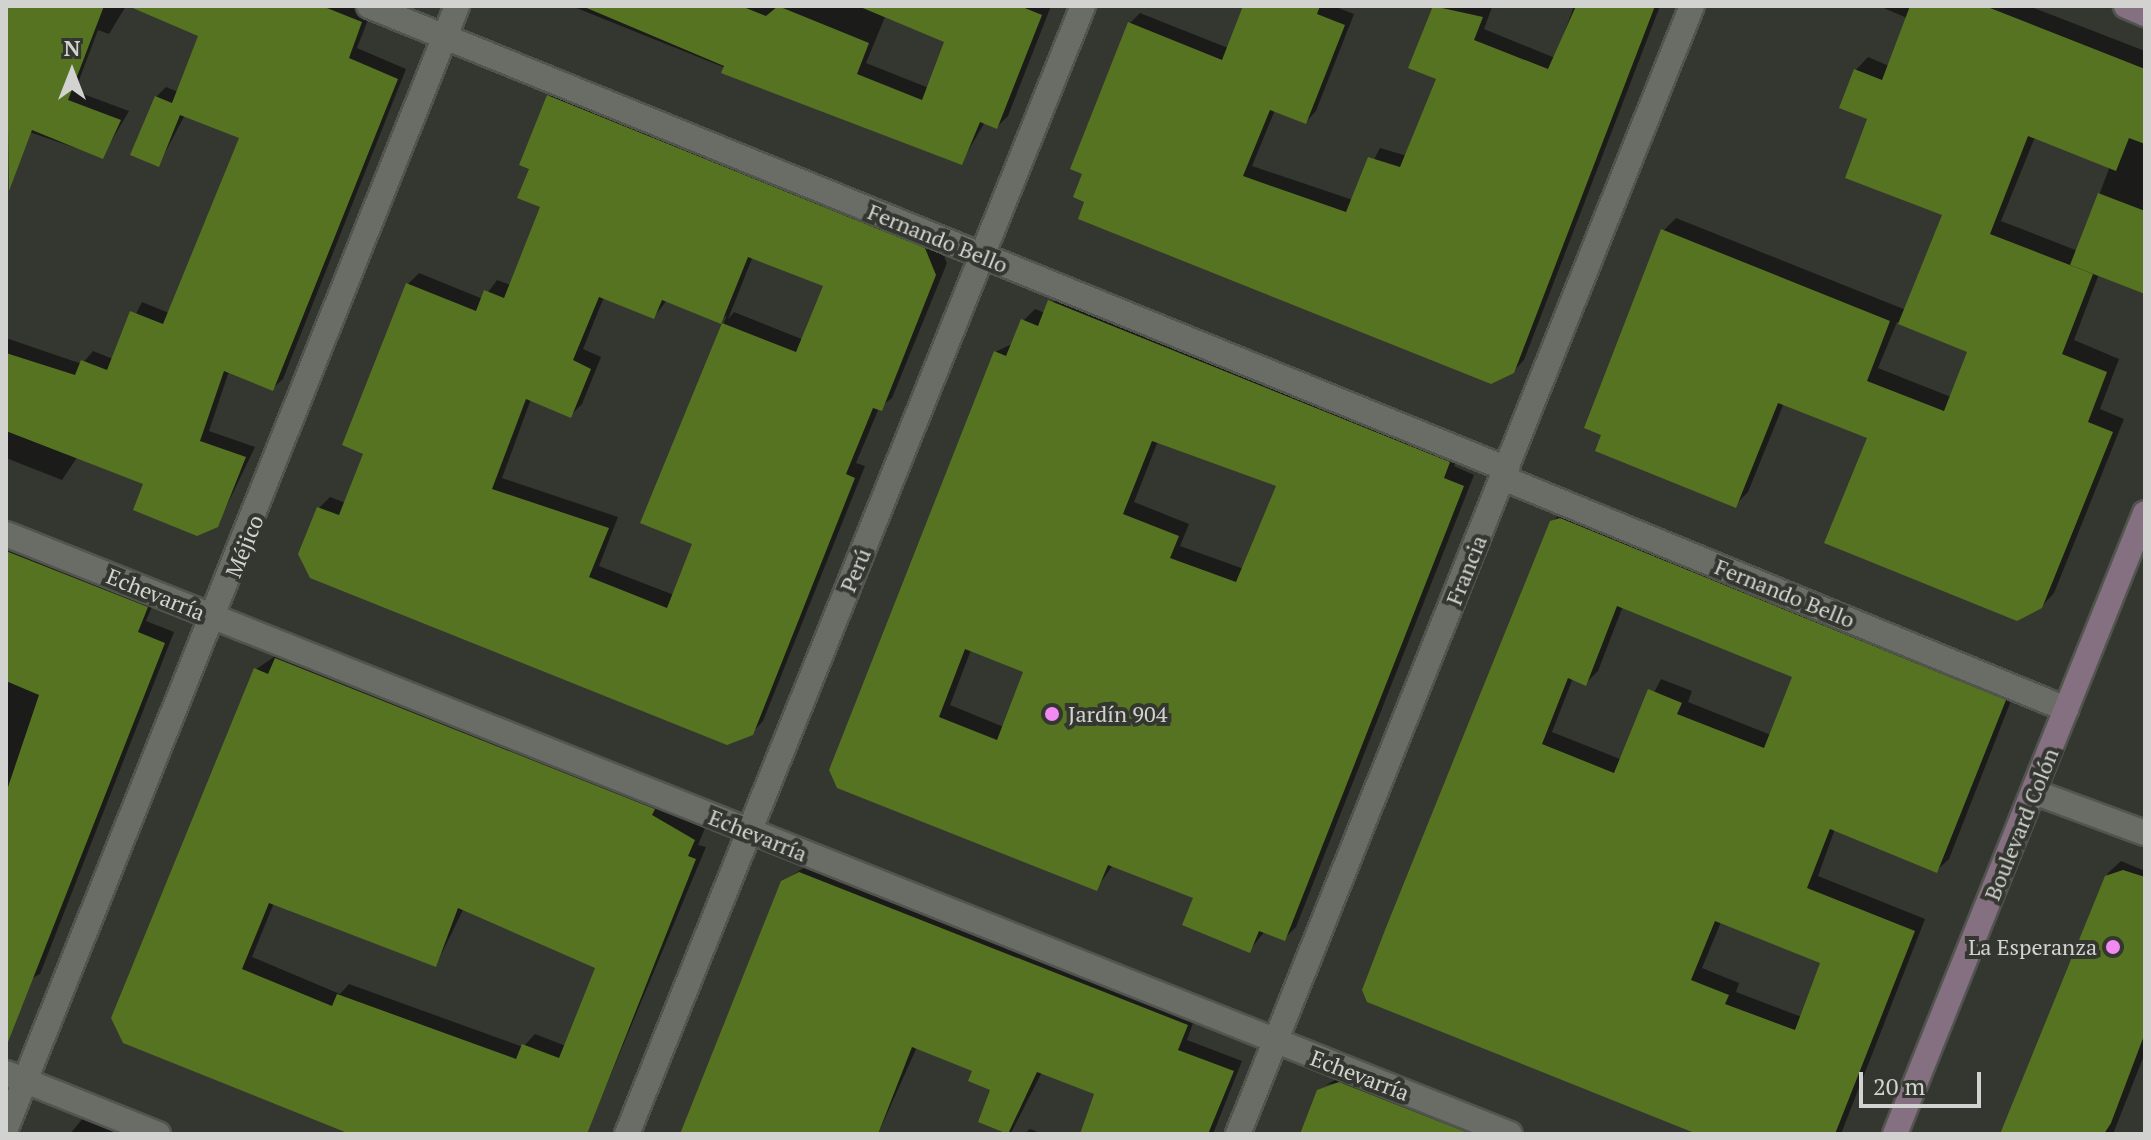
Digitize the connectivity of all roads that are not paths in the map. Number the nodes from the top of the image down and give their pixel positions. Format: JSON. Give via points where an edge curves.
{"nodes":[{"id":1,"x":369,"y":6,"type":"edge"},
{"id":2,"x":457,"y":6,"type":"edge"},
{"id":3,"x":1083,"y":6,"type":"edge"},
{"id":4,"x":1692,"y":6,"type":"edge"},
{"id":5,"x":2126,"y":6,"type":"edge"},
{"id":6,"x":2145,"y":14,"type":"edge"},
{"id":7,"x":445,"y":36,"type":"junction"},
{"id":8,"x":986,"y":257,"type":"junction"},
{"id":9,"x":1505,"y":473,"type":"junction"},
{"id":10,"x":2145,"y":513,"type":"edge"},
{"id":11,"x":6,"y":534,"type":"edge"},
{"id":12,"x":215,"y":618,"type":"junction"},
{"id":13,"x":2066,"y":709,"type":"junction"},
{"id":14,"x":2034,"y":792,"type":"junction"},
{"id":15,"x":746,"y":831,"type":"junction"},
{"id":16,"x":2145,"y":833,"type":"edge"},
{"id":17,"x":1275,"y":1041,"type":"junction"},
{"id":18,"x":16,"y":1076,"type":"edge"},
{"id":19,"x":6,"y":1128,"type":"edge"},
{"id":20,"x":158,"y":1134,"type":"edge"},
{"id":21,"x":627,"y":1134,"type":"edge"},
{"id":22,"x":1238,"y":1134,"type":"edge"},
{"id":23,"x":1510,"y":1134,"type":"edge"},
{"id":24,"x":1895,"y":1134,"type":"edge"}],
"edges":[{"from":1,"to":7,"type":"street","name":"Fernando Bello"},
{"from":2,"to":7,"type":"street","name":"Méjico"},
{"from":3,"to":8,"type":"street","name":"Perú"},
{"from":4,"to":9,"type":"street","name":"Francia"},
{"from":5,"to":6,"type":"main road"},
{"from":7,"to":8,"type":"street","name":"Fernando Bello"},
{"from":7,"to":12,"type":"street","name":"Méjico"},
{"from":8,"to":9,"type":"street","name":"Fernando Bello"},
{"from":8,"to":15,"type":"street","name":"Perú"},
{"from":9,"to":13,"type":"street","name":"Fernando Bello"},
{"from":9,"to":17,"type":"street","name":"Francia"},
{"from":10,"to":13,"type":"main road","name":"Boulevard Colón"},
{"from":11,"to":12,"type":"street","name":"Echevarría"},
{"from":12,"to":15,"type":"street","name":"Echevarría"},
{"from":12,"to":18,"type":"street","name":"Méjico"},
{"from":13,"to":14,"type":"main road","name":"Boulevard Colón"},
{"from":14,"to":16,"type":"street"},
{"from":14,"to":24,"type":"main road","name":"Boulevard Colón"},
{"from":15,"to":17,"type":"street","name":"Echevarría"},
{"from":15,"to":21,"type":"street","name":"Perú"},
{"from":17,"to":22,"type":"street","name":"Francia"},
{"from":17,"to":23,"type":"street","name":"Echevarría"},
{"from":18,"to":19,"type":"street","name":"Méjico"},
{"from":18,"to":20,"type":"street"}]}
